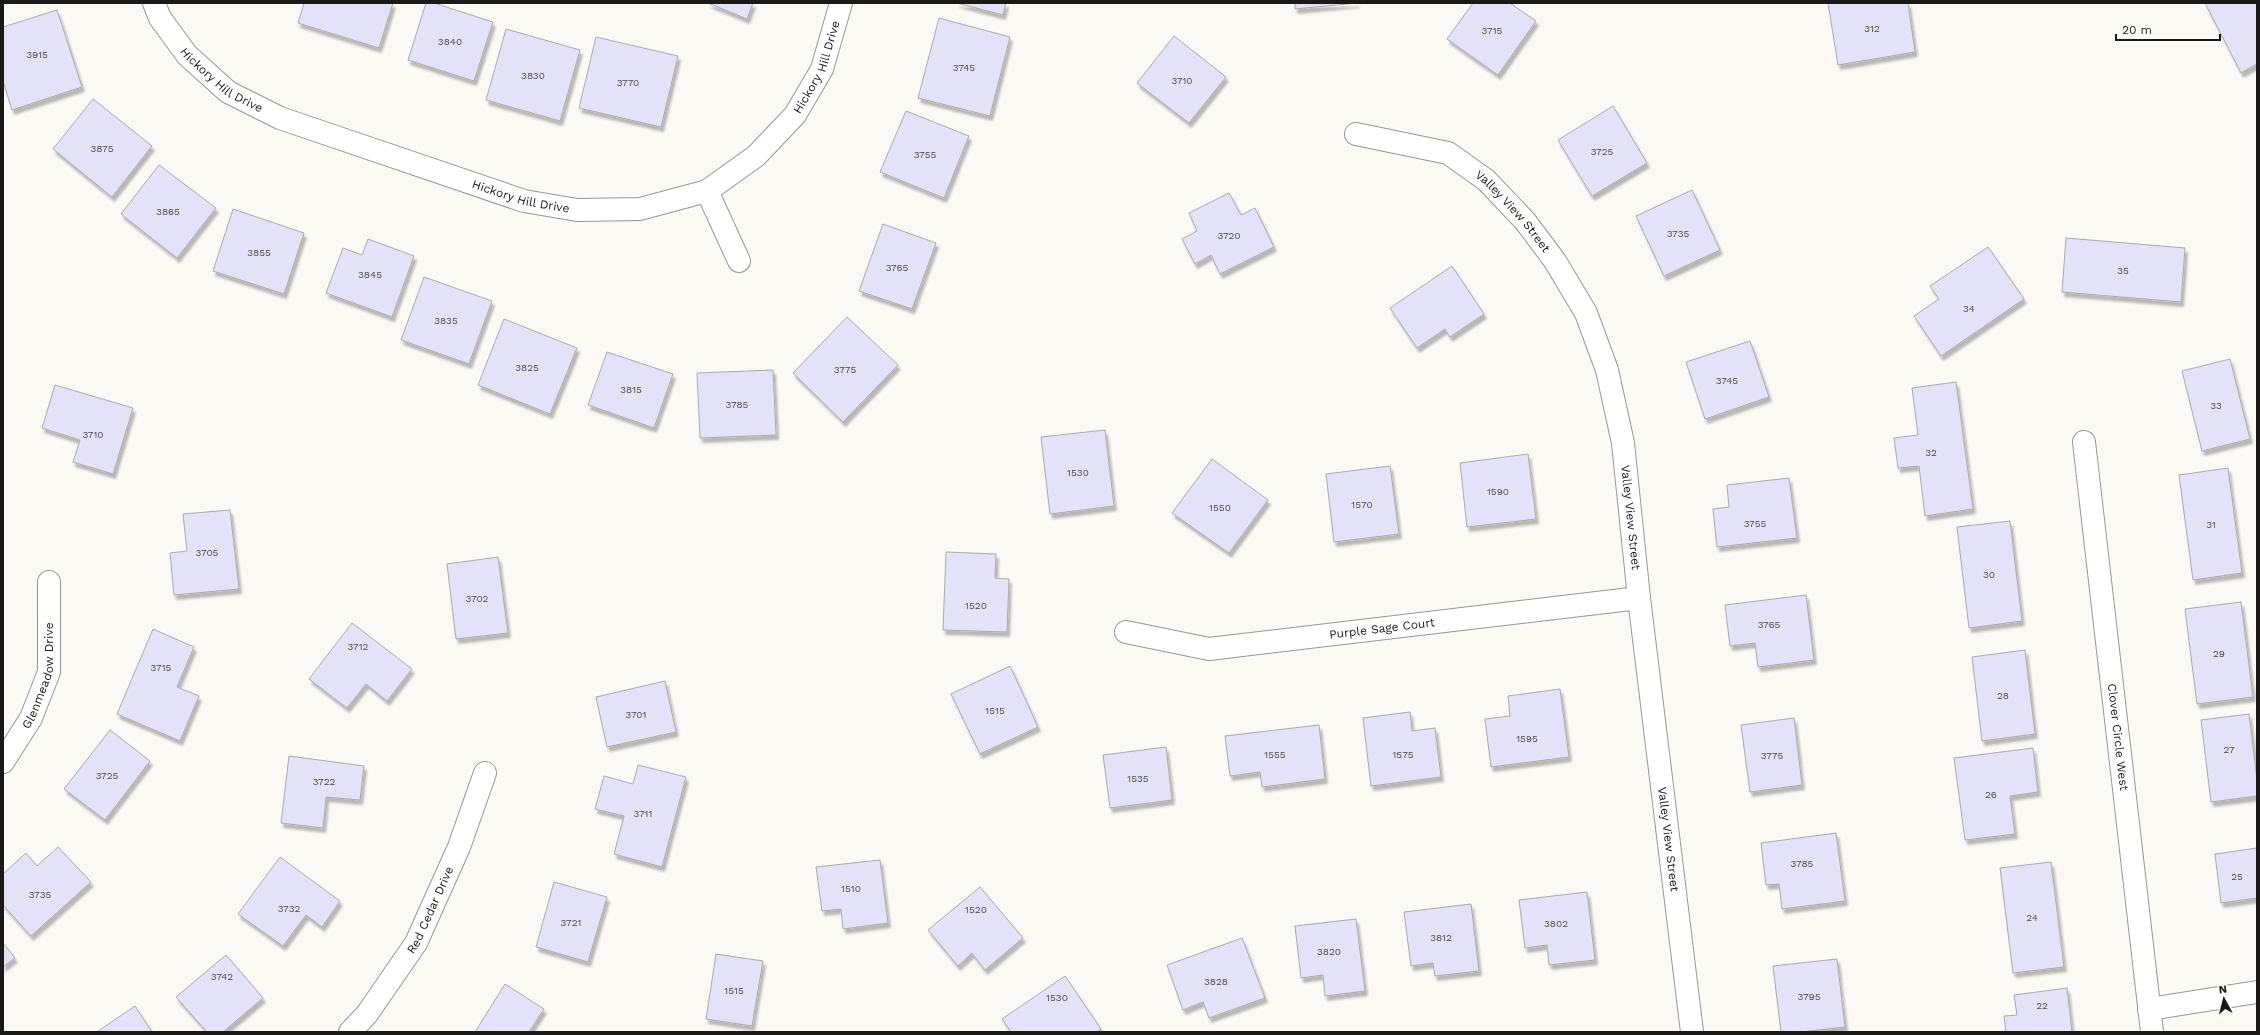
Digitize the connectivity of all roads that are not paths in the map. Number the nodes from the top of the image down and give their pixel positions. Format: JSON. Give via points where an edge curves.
{"nodes":[{"id":1,"x":154,"y":3,"type":"edge"},
{"id":2,"x":841,"y":3,"type":"edge"},
{"id":3,"x":1356,"y":134,"type":"dead end"},
{"id":4,"x":707,"y":191,"type":"junction"},
{"id":5,"x":739,"y":261,"type":"dead end"},
{"id":6,"x":2084,"y":442,"type":"dead end"},
{"id":7,"x":49,"y":582,"type":"dead end"},
{"id":8,"x":1639,"y":598,"type":"junction"},
{"id":9,"x":1126,"y":632,"type":"dead end"},
{"id":10,"x":3,"y":762,"type":"edge"},
{"id":11,"x":485,"y":773,"type":"dead end"},
{"id":12,"x":2257,"y":992,"type":"edge"},
{"id":13,"x":2149,"y":1009,"type":"junction"},
{"id":14,"x":350,"y":1032,"type":"edge"},
{"id":15,"x":1692,"y":1032,"type":"edge"},
{"id":16,"x":2152,"y":1032,"type":"edge"}],
"edges":[{"from":1,"to":4,"type":"street","name":"Hickory Hill Drive","via":[[160,18],[187,54],[228,92],[280,118],[494,191],[524,201],[577,210],[640,209]]},
{"from":2,"to":4,"type":"street","name":"Hickory Hill Drive","via":[[822,69],[795,115],[756,156]]},
{"from":3,"to":8,"type":"street","name":"Valley View Street","via":[[1448,153],[1486,180],[1525,221],[1555,261],[1586,313],[1607,370],[1623,443]]},
{"from":4,"to":5,"type":"street"},
{"from":6,"to":13,"type":"street","name":"Clover Circle West"},
{"from":7,"to":10,"type":"street","name":"Glenmeadow Drive","via":[[49,672],[31,718]]},
{"from":8,"to":9,"type":"street","name":"Purple Sage Court","via":[[1209,649]]},
{"from":8,"to":15,"type":"street","name":"Valley View Street"},
{"from":11,"to":14,"type":"street","name":"Red Cedar Drive","via":[[459,847],[416,943],[367,1014]]},
{"from":12,"to":13,"type":"street"},
{"from":13,"to":16,"type":"street","name":"Clover Circle West"}]}
